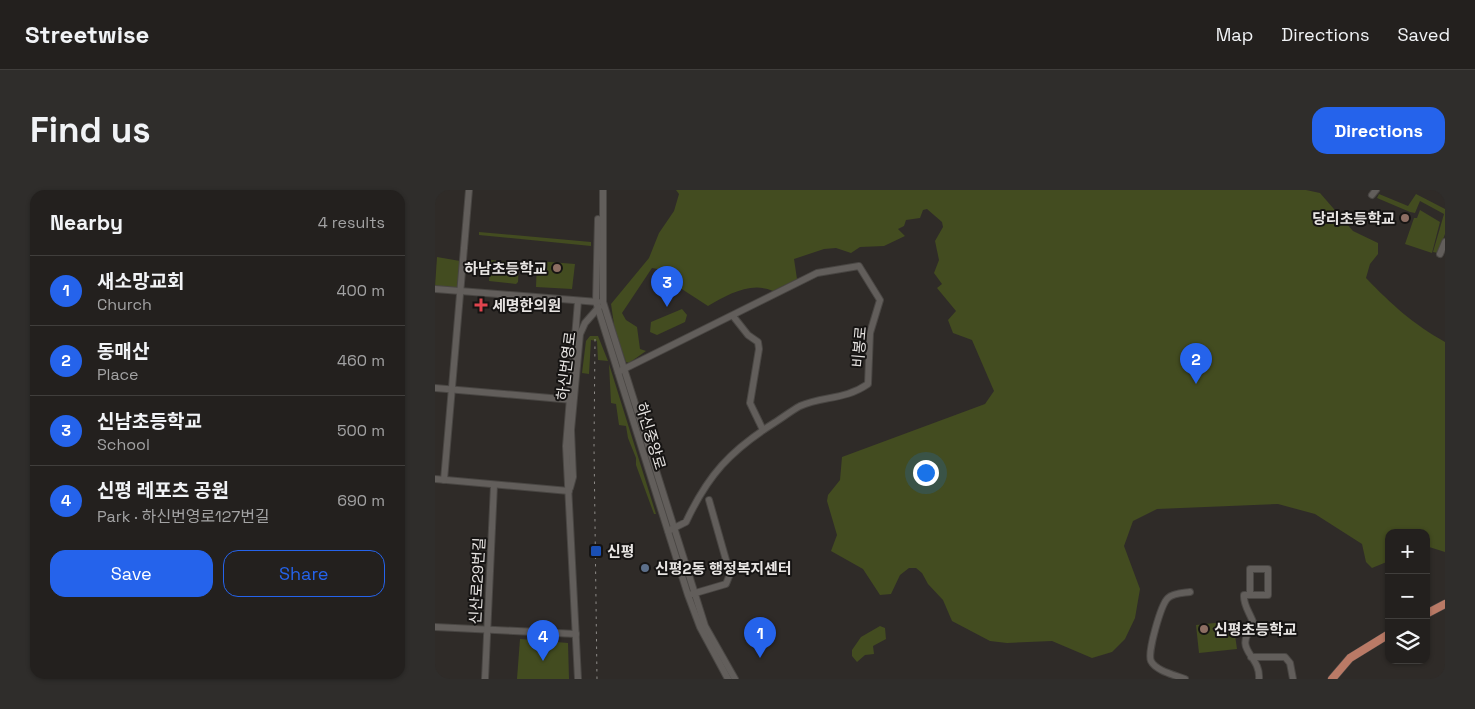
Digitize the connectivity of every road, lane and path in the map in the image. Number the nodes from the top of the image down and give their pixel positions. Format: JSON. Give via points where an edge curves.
{"nodes":[{"id":1,"x":469,"y":190,"type":"edge"},
{"id":2,"x":601,"y":192,"type":"edge"},
{"id":3,"x":1445,"y":242,"type":"edge"},
{"id":4,"x":1440,"y":254,"type":"dead end"},
{"id":5,"x":435,"y":289,"type":"edge"},
{"id":6,"x":461,"y":291,"type":"junction"},
{"id":7,"x":578,"y":301,"type":"junction"},
{"id":8,"x":599,"y":302,"type":"junction"},
{"id":9,"x":733,"y":316,"type":"junction"},
{"id":10,"x":575,"y":331,"type":"junction"},
{"id":11,"x":621,"y":371,"type":"junction"},
{"id":12,"x":435,"y":388,"type":"edge"},
{"id":13,"x":452,"y":389,"type":"junction"},
{"id":14,"x":571,"y":400,"type":"junction"},
{"id":15,"x":763,"y":430,"type":"junction"},
{"id":16,"x":435,"y":479,"type":"edge"},
{"id":17,"x":444,"y":480,"type":"junction"},
{"id":18,"x":494,"y":485,"type":"junction"},
{"id":19,"x":569,"y":491,"type":"junction"},
{"id":20,"x":709,"y":500,"type":"dead end"},
{"id":21,"x":671,"y":529,"type":"junction"},
{"id":22,"x":1190,"y":592,"type":"dead end"},
{"id":23,"x":696,"y":593,"type":"junction"},
{"id":24,"x":689,"y":595,"type":"junction"},
{"id":25,"x":1250,"y":595,"type":"junction"},
{"id":26,"x":1445,"y":604,"type":"edge"},
{"id":27,"x":1430,"y":612,"type":"edge"},
{"id":28,"x":435,"y":627,"type":"edge"},
{"id":29,"x":703,"y":627,"type":"junction"},
{"id":30,"x":488,"y":631,"type":"junction"},
{"id":31,"x":576,"y":634,"type":"junction"},
{"id":32,"x":1385,"y":636,"type":"edge"},
{"id":33,"x":1251,"y":657,"type":"junction"},
{"id":34,"x":485,"y":679,"type":"edge"},
{"id":35,"x":578,"y":679,"type":"edge"},
{"id":36,"x":728,"y":679,"type":"edge"},
{"id":37,"x":735,"y":679,"type":"edge"},
{"id":38,"x":1185,"y":679,"type":"edge"},
{"id":39,"x":1259,"y":679,"type":"edge"},
{"id":40,"x":1293,"y":679,"type":"edge"},
{"id":41,"x":1332,"y":679,"type":"edge"}],
"edges":[{"from":1,"to":6,"type":"street"},
{"from":2,"to":8,"type":"street"},
{"from":3,"to":4,"type":"street"},
{"from":5,"to":6,"type":"street"},
{"from":6,"to":7,"type":"street"},
{"from":6,"to":8,"type":"street","via":[[465,288]]},
{"from":6,"to":13,"type":"street"},
{"from":7,"to":8,"type":"street"},
{"from":7,"to":10,"type":"street","name":"하신번영로"},
{"from":8,"to":10,"type":"street"},
{"from":8,"to":11,"type":"street"},
{"from":8,"to":14,"type":"street","name":"하신번영로","via":[[580,334]]},
{"from":9,"to":11,"type":"street","name":"비봉로"},
{"from":9,"to":15,"type":"street","via":[[758,342],[750,403]]},
{"from":9,"to":15,"type":"street","name":"비봉로","via":[[817,273],[844,267],[859,266],[880,300],[870,333],[868,384],[856,393],[800,406]]},
{"from":10,"to":14,"type":"street","name":"하신번영로"},
{"from":11,"to":21,"type":"street"},
{"from":12,"to":13,"type":"street"},
{"from":13,"to":14,"type":"street"},
{"from":13,"to":17,"type":"street"},
{"from":14,"to":19,"type":"street","name":"하신번영로","via":[[566,446]]},
{"from":15,"to":21,"type":"street","name":"비봉로","via":[[724,461],[700,492],[686,522]]},
{"from":16,"to":17,"type":"street"},
{"from":17,"to":18,"type":"street"},
{"from":18,"to":19,"type":"street"},
{"from":18,"to":30,"type":"street","name":"신산로29번길"},
{"from":19,"to":31,"type":"street","name":"하신번영로"},
{"from":20,"to":23,"type":"street","via":[[730,574],[726,584]]},
{"from":21,"to":23,"type":"street"},
{"from":21,"to":24,"type":"street"},
{"from":22,"to":38,"type":"street","via":[[1173,595],[1164,602],[1150,652],[1157,667]]},
{"from":23,"to":24,"type":"street"},
{"from":23,"to":29,"type":"street"},
{"from":24,"to":29,"type":"street"},
{"from":25,"to":25,"type":"street","via":[[1250,569],[1268,569],[1268,595]]},
{"from":25,"to":33,"type":"street","via":[[1244,595],[1243,602],[1254,625],[1245,635],[1244,644]]},
{"from":26,"to":27,"type":"main road"},
{"from":28,"to":30,"type":"street"},
{"from":29,"to":36,"type":"street"},
{"from":29,"to":37,"type":"street"},
{"from":30,"to":31,"type":"street"},
{"from":30,"to":34,"type":"street","name":"신산로29번길"},
{"from":31,"to":35,"type":"street","name":"하신번영로"},
{"from":32,"to":41,"type":"main road","via":[[1350,658]]},
{"from":33,"to":39,"type":"street","via":[[1260,673]]},
{"from":33,"to":40,"type":"street","via":[[1285,657],[1290,663]]}]}
